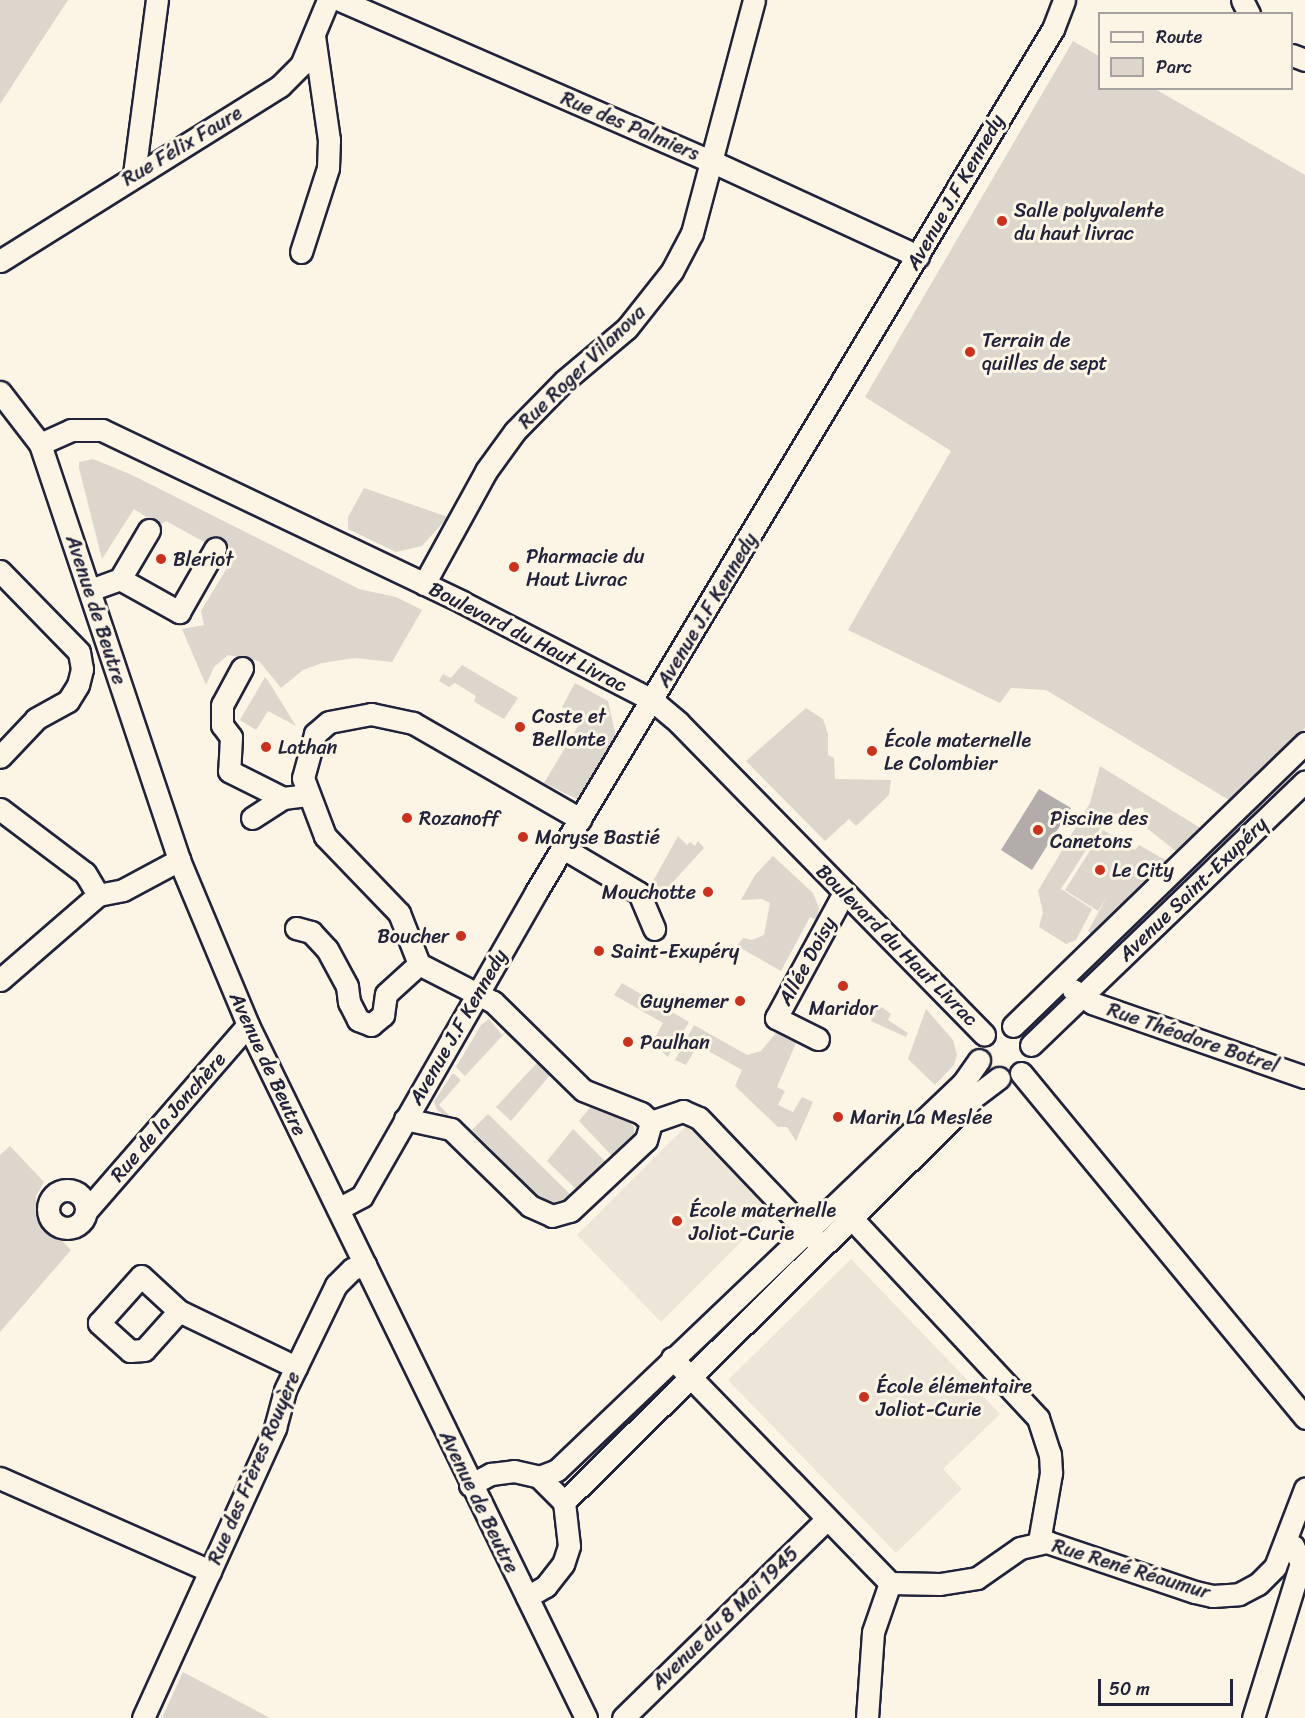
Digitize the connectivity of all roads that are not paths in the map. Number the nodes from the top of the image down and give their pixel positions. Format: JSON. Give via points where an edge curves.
{"nodes":[{"id":1,"x":157,"y":0,"type":"edge"},
{"id":2,"x":328,"y":0,"type":"edge"},
{"id":3,"x":340,"y":0,"type":"edge"},
{"id":4,"x":754,"y":0,"type":"edge"},
{"id":5,"x":1059,"y":1,"type":"edge"},
{"id":6,"x":314,"y":36,"type":"junction"},
{"id":7,"x":711,"y":160,"type":"junction"},
{"id":8,"x":134,"y":174,"type":"junction"},
{"id":9,"x":301,"y":252,"type":"dead end"},
{"id":10,"x":918,"y":256,"type":"junction"},
{"id":11,"x":0,"y":261,"type":"edge"},
{"id":12,"x":0,"y":392,"type":"edge"},
{"id":13,"x":40,"y":444,"type":"junction"},
{"id":14,"x":148,"y":530,"type":"dead end"},
{"id":15,"x":215,"y":549,"type":"dead end"},
{"id":16,"x":0,"y":571,"type":"edge"},
{"id":17,"x":120,"y":579,"type":"junction"},
{"id":18,"x":424,"y":584,"type":"junction"},
{"id":19,"x":90,"y":590,"type":"junction"},
{"id":20,"x":242,"y":668,"type":"dead end"},
{"id":21,"x":652,"y":700,"type":"junction"},
{"id":22,"x":1302,"y":753,"type":"edge"},
{"id":23,"x":0,"y":758,"type":"edge"},
{"id":24,"x":1305,"y":781,"type":"edge"},
{"id":25,"x":307,"y":795,"type":"junction"},
{"id":26,"x":283,"y":798,"type":"junction"},
{"id":27,"x":0,"y":809,"type":"edge"},
{"id":28,"x":252,"y":818,"type":"dead end"},
{"id":29,"x":580,"y":819,"type":"junction"},
{"id":30,"x":563,"y":848,"type":"junction"},
{"id":31,"x":179,"y":860,"type":"junction"},
{"id":32,"x":844,"y":893,"type":"junction"},
{"id":33,"x":98,"y":895,"type":"junction"},
{"id":34,"x":296,"y":928,"type":"dead end"},
{"id":35,"x":654,"y":929,"type":"dead end"},
{"id":36,"x":419,"y":964,"type":"junction"},
{"id":37,"x":0,"y":980,"type":"edge"},
{"id":38,"x":1063,"y":980,"type":"junction"},
{"id":39,"x":477,"y":996,"type":"junction"},
{"id":40,"x":1081,"y":998,"type":"junction"},
{"id":41,"x":248,"y":1025,"type":"junction"},
{"id":42,"x":1013,"y":1026,"type":"junction"},
{"id":43,"x":984,"y":1034,"type":"junction"},
{"id":44,"x":818,"y":1039,"type":"dead end"},
{"id":45,"x":1031,"y":1045,"type":"junction"},
{"id":46,"x":979,"y":1060,"type":"junction"},
{"id":47,"x":1021,"y":1072,"type":"junction"},
{"id":48,"x":1305,"y":1077,"type":"edge"},
{"id":49,"x":999,"y":1078,"type":"junction"},
{"id":50,"x":405,"y":1119,"type":"junction"},
{"id":51,"x":651,"y":1122,"type":"junction"},
{"id":52,"x":836,"y":1201,"type":"junction"},
{"id":53,"x":338,"y":1209,"type":"junction"},
{"id":54,"x":87,"y":1210,"type":"dead end"},
{"id":55,"x":853,"y":1218,"type":"junction"},
{"id":56,"x":807,"y":1230,"type":"junction"},
{"id":57,"x":823,"y":1248,"type":"junction"},
{"id":58,"x":365,"y":1265,"type":"junction"},
{"id":59,"x":179,"y":1311,"type":"dead end"},
{"id":60,"x":672,"y":1358,"type":"junction"},
{"id":61,"x":296,"y":1367,"type":"junction"},
{"id":62,"x":690,"y":1376,"type":"junction"},
{"id":63,"x":1305,"y":1418,"type":"edge"},
{"id":64,"x":539,"y":1477,"type":"junction"},
{"id":65,"x":0,"y":1478,"type":"edge"},
{"id":66,"x":470,"y":1485,"type":"junction"},
{"id":67,"x":1305,"y":1489,"type":"edge"},
{"id":68,"x":564,"y":1502,"type":"junction"},
{"id":69,"x":827,"y":1519,"type":"junction"},
{"id":70,"x":1038,"y":1542,"type":"junction"},
{"id":71,"x":1285,"y":1542,"type":"junction"},
{"id":72,"x":210,"y":1571,"type":"junction"},
{"id":73,"x":890,"y":1583,"type":"junction"},
{"id":74,"x":527,"y":1597,"type":"junction"},
{"id":75,"x":143,"y":1718,"type":"edge"},
{"id":76,"x":586,"y":1718,"type":"edge"},
{"id":77,"x":623,"y":1718,"type":"edge"},
{"id":78,"x":867,"y":1718,"type":"edge"},
{"id":79,"x":1253,"y":1718,"type":"edge"}],
"edges":[{"from":1,"to":8,"type":"street","via":[[147,50]]},
{"from":2,"to":6,"type":"street","name":"Rue Félix Faure"},
{"from":3,"to":7,"type":"street","name":"Rue des Palmiers"},
{"from":4,"to":7,"type":"street","name":"Rue Roger Vilanova"},
{"from":5,"to":10,"type":"street","name":"Avenue J.F Kennedy","via":[[1053,29]]},
{"from":6,"to":8,"type":"street","name":"Rue Félix Faure","via":[[301,65],[280,86]]},
{"from":6,"to":9,"type":"street","via":[[329,140],[328,168]]},
{"from":7,"to":10,"type":"street","name":"Rue des Palmiers"},
{"from":7,"to":18,"type":"street","name":"Rue Roger Vilanova","via":[[692,233],[667,278],[627,328],[564,381],[515,431],[486,471]]},
{"from":8,"to":11,"type":"street","name":"Rue Félix Faure"},
{"from":10,"to":21,"type":"street","name":"Avenue J.F Kennedy"},
{"from":12,"to":13,"type":"street","name":"Avenue de Beutre"},
{"from":13,"to":18,"type":"street","name":"Boulevard du Haut Livrac","via":[[71,430],[102,430]]},
{"from":13,"to":19,"type":"street","name":"Avenue de Beutre"},
{"from":14,"to":17,"type":"street"},
{"from":15,"to":17,"type":"street","via":[[178,612]]},
{"from":16,"to":23,"type":"street","via":[[79,652],[82,669],[68,701],[36,719]]},
{"from":17,"to":19,"type":"street"},
{"from":18,"to":21,"type":"street","name":"Boulevard du Haut Livrac"},
{"from":19,"to":31,"type":"street","name":"Avenue de Beutre"},
{"from":20,"to":26,"type":"street","via":[[222,705],[222,725],[231,737],[229,771]]},
{"from":21,"to":29,"type":"street","name":"Avenue J.F Kennedy"},
{"from":21,"to":32,"type":"street","name":"Boulevard du Haut Livrac"},
{"from":22,"to":38,"type":"street","name":"Avenue Saint-Exupéry"},
{"from":24,"to":40,"type":"street","name":"Avenue Saint-Exupéry"},
{"from":25,"to":26,"type":"street"},
{"from":25,"to":29,"type":"street","via":[[303,778],[315,734],[329,722],[371,714],[413,723]]},
{"from":25,"to":36,"type":"street","via":[[337,853],[383,893],[399,913]]},
{"from":26,"to":28,"type":"street"},
{"from":27,"to":33,"type":"street","via":[[85,873]]},
{"from":29,"to":30,"type":"street","name":"Avenue J.F Kennedy"},
{"from":30,"to":35,"type":"street","via":[[639,893]]},
{"from":30,"to":39,"type":"street","name":"Avenue J.F Kennedy"},
{"from":31,"to":33,"type":"street","via":[[123,890]]},
{"from":31,"to":41,"type":"street","name":"Avenue de Beutre"},
{"from":32,"to":43,"type":"street","name":"Boulevard du Haut Livrac"},
{"from":32,"to":44,"type":"street","name":"Allée Doisy","via":[[776,1018]]},
{"from":33,"to":37,"type":"street"},
{"from":34,"to":36,"type":"street","via":[[311,932],[327,949],[347,986],[358,1020],[372,1025],[382,1015],[386,994]]},
{"from":36,"to":39,"type":"street"},
{"from":38,"to":40,"type":"street"},
{"from":38,"to":42,"type":"street","name":"Avenue Saint-Exupéry"},
{"from":39,"to":50,"type":"street","name":"Avenue J.F Kennedy"},
{"from":39,"to":51,"type":"street","via":[[493,1002],[583,1089],[641,1113]]},
{"from":40,"to":45,"type":"street","name":"Avenue Saint-Exupéry"},
{"from":40,"to":48,"type":"street","name":"Rue Théodore Botrel"},
{"from":41,"to":53,"type":"street","name":"Avenue de Beutre"},
{"from":41,"to":54,"type":"street","name":"Rue de la Jonchère"},
{"from":42,"to":43,"type":"street","via":[[998,1025]]},
{"from":42,"to":45,"type":"street"},
{"from":43,"to":46,"type":"street","via":[[978,1046]]},
{"from":45,"to":47,"type":"street","via":[[1030,1060]]},
{"from":46,"to":49,"type":"street"},
{"from":46,"to":52,"type":"street","via":[[963,1083]]},
{"from":47,"to":49,"type":"street"},
{"from":47,"to":63,"type":"street"},
{"from":49,"to":55,"type":"street","via":[[975,1096]]},
{"from":50,"to":51,"type":"street","via":[[451,1129],[530,1206],[552,1216],[570,1211],[646,1140]]},
{"from":50,"to":53,"type":"street","name":"Avenue J.F Kennedy","via":[[362,1196]]},
{"from":51,"to":56,"type":"street","via":[[683,1111],[699,1118]]},
{"from":52,"to":55,"type":"street"},
{"from":52,"to":56,"type":"street"},
{"from":53,"to":58,"type":"street","name":"Avenue de Beutre"},
{"from":55,"to":57,"type":"street"},
{"from":55,"to":70,"type":"street","via":[[1038,1418],[1050,1454],[1051,1473]]},
{"from":56,"to":57,"type":"street"},
{"from":56,"to":60,"type":"street"},
{"from":57,"to":62,"type":"street"},
{"from":58,"to":61,"type":"street","name":"Rue des Frères Rouyère","via":[[352,1269],[336,1285]]},
{"from":58,"to":66,"type":"street","name":"Avenue de Beutre"},
{"from":59,"to":61,"type":"street"},
{"from":60,"to":62,"type":"street"},
{"from":60,"to":64,"type":"street","via":[[557,1470]]},
{"from":61,"to":72,"type":"street","name":"Rue des Frères Rouyère","via":[[274,1428]]},
{"from":62,"to":68,"type":"street"},
{"from":62,"to":69,"type":"street"},
{"from":64,"to":66,"type":"street","via":[[514,1471],[490,1474]]},
{"from":64,"to":68,"type":"street"},
{"from":65,"to":72,"type":"street"},
{"from":66,"to":74,"type":"street","name":"Avenue de Beutre"},
{"from":67,"to":71,"type":"street","name":"Rue René Réaumur"},
{"from":68,"to":74,"type":"street","via":[[569,1546],[563,1564],[546,1586]]},
{"from":69,"to":73,"type":"street"},
{"from":69,"to":77,"type":"street","name":"Avenue du 8 Mai 1945"},
{"from":70,"to":71,"type":"street","name":"Rue René Réaumur","via":[[1055,1543],[1213,1596],[1239,1593],[1258,1584],[1275,1567]]},
{"from":70,"to":73,"type":"street","via":[[1020,1548],[977,1578],[940,1584]]},
{"from":71,"to":79,"type":"street","via":[[1293,1546],[1301,1563]]},
{"from":72,"to":75,"type":"street","name":"Rue des Frères Rouyère"},
{"from":73,"to":78,"type":"street","via":[[873,1632]]},
{"from":74,"to":76,"type":"street","name":"Avenue de Beutre"}]}
